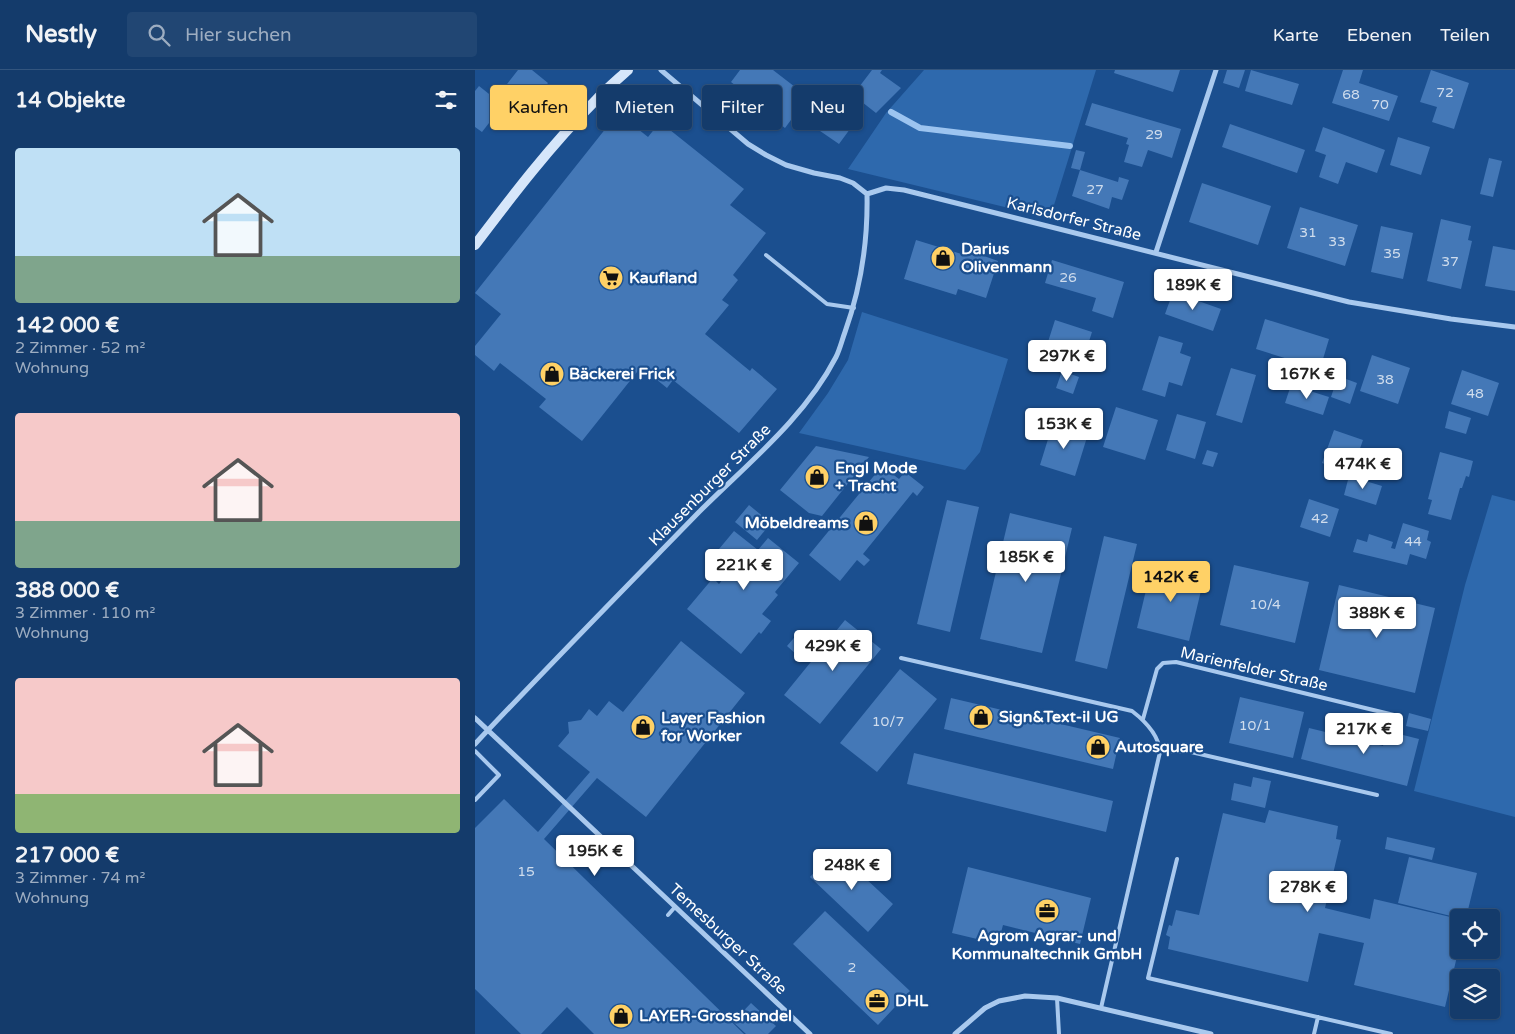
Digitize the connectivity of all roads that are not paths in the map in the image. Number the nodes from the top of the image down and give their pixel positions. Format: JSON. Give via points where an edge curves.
{"nodes":[{"id":1,"x":628,"y":70,"type":"edge"},
{"id":2,"x":661,"y":70,"type":"edge"},
{"id":3,"x":1216,"y":70,"type":"edge"},
{"id":4,"x":867,"y":194,"type":"junction"},
{"id":5,"x":475,"y":245,"type":"edge"},
{"id":6,"x":1156,"y":252,"type":"junction"},
{"id":7,"x":766,"y":255,"type":"dead end"},
{"id":8,"x":853,"y":308,"type":"junction"},
{"id":9,"x":1515,"y":327,"type":"edge"},
{"id":10,"x":901,"y":658,"type":"dead end"},
{"id":11,"x":1398,"y":716,"type":"dead end"},
{"id":12,"x":475,"y":718,"type":"edge"},
{"id":13,"x":1143,"y":719,"type":"junction"},
{"id":14,"x":488,"y":730,"type":"junction"},
{"id":15,"x":475,"y":744,"type":"edge"},
{"id":16,"x":475,"y":751,"type":"edge"},
{"id":17,"x":1160,"y":752,"type":"junction"},
{"id":18,"x":1377,"y":795,"type":"dead end"},
{"id":19,"x":475,"y":800,"type":"edge"},
{"id":20,"x":1177,"y":859,"type":"dead end"},
{"id":21,"x":675,"y":907,"type":"junction"},
{"id":22,"x":668,"y":915,"type":"dead end"},
{"id":23,"x":1057,"y":998,"type":"junction"},
{"id":24,"x":1101,"y":1008,"type":"junction"},
{"id":25,"x":1319,"y":1017,"type":"junction"},
{"id":26,"x":811,"y":1034,"type":"edge"},
{"id":27,"x":955,"y":1034,"type":"edge"},
{"id":28,"x":1059,"y":1034,"type":"edge"},
{"id":29,"x":1211,"y":1034,"type":"edge"},
{"id":30,"x":1314,"y":1034,"type":"edge"},
{"id":31,"x":1391,"y":1034,"type":"edge"}],
"edges":[{"from":1,"to":5,"type":"street","via":[[556,144]]},
{"from":2,"to":4,"type":"street","via":[[766,156],[786,165],[840,178]]},
{"from":3,"to":6,"type":"street"},
{"from":4,"to":6,"type":"street","name":"Karlsdorfer Straße","via":[[886,188],[904,190]]},
{"from":4,"to":8,"type":"street","name":"Klausenburger Straße","via":[[868,222],[863,263]]},
{"from":6,"to":9,"type":"street","name":"Karlsdorfer Straße","via":[[1349,302]]},
{"from":7,"to":8,"type":"lane","via":[[827,304]]},
{"from":8,"to":14,"type":"street","name":"Klausenburger Straße","via":[[837,355],[801,410]]},
{"from":10,"to":13,"type":"lane","via":[[1119,707]]},
{"from":11,"to":13,"type":"lane","name":"Marienfelder Straße","via":[[1176,662],[1163,663],[1157,669]]},
{"from":12,"to":14,"type":"street","name":"Temesburger Straße"},
{"from":13,"to":17,"type":"lane","via":[[1159,743]]},
{"from":14,"to":15,"type":"street","name":"Klausenburger Straße"},
{"from":14,"to":21,"type":"street","name":"Temesburger Straße"},
{"from":16,"to":19,"type":"lane","via":[[499,775]]},
{"from":17,"to":18,"type":"lane","via":[[1191,752]]},
{"from":17,"to":24,"type":"lane"},
{"from":20,"to":25,"type":"lane","via":[[1148,978]]},
{"from":21,"to":22,"type":"lane"},
{"from":21,"to":26,"type":"street","name":"Temesburger Straße"},
{"from":23,"to":24,"type":"street"},
{"from":23,"to":27,"type":"street","via":[[1025,996],[999,1001],[975,1014]]},
{"from":23,"to":28,"type":"lane"},
{"from":24,"to":29,"type":"street"},
{"from":25,"to":30,"type":"lane"},
{"from":25,"to":31,"type":"lane"}]}
